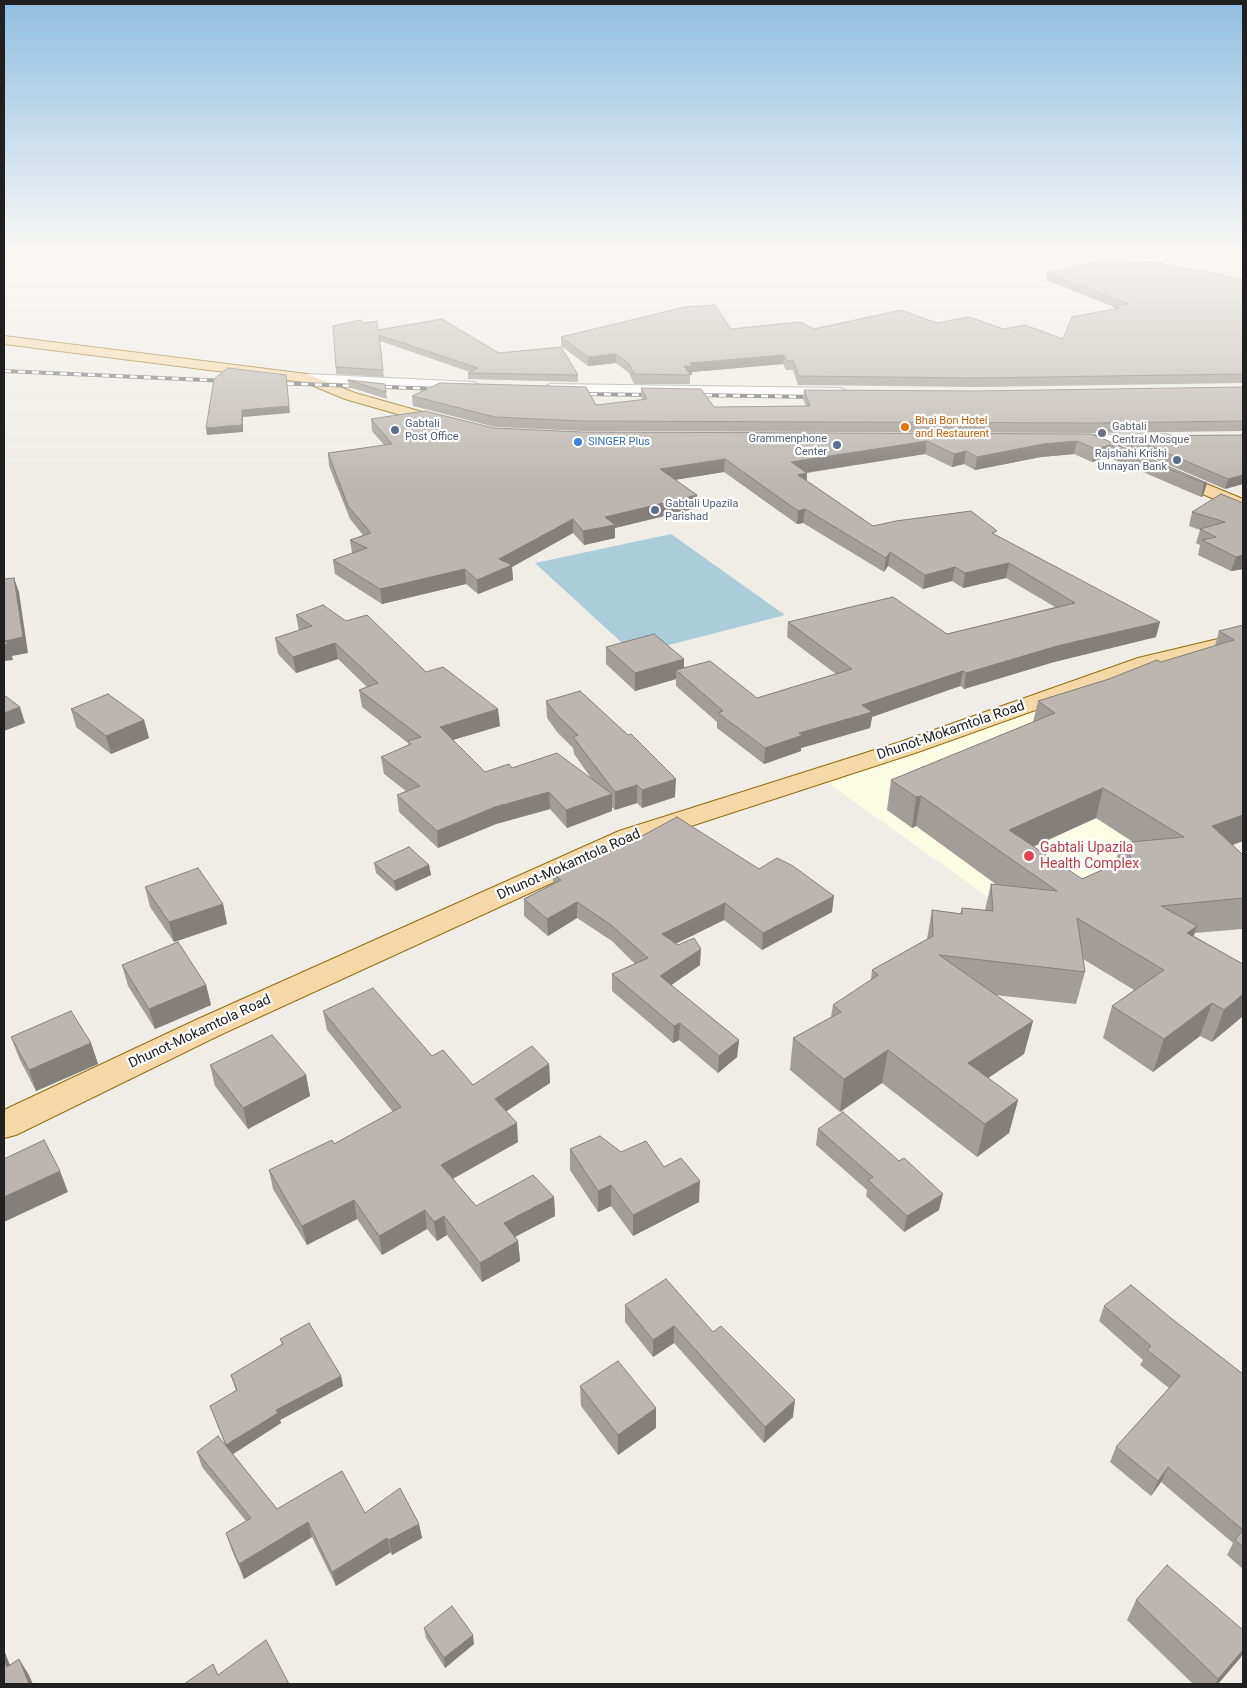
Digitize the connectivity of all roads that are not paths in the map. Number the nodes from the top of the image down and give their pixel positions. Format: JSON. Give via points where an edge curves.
{"nodes":[{"id":1,"x":4,"y":340,"type":"edge"},
{"id":2,"x":307,"y":378,"type":"junction"},
{"id":3,"x":488,"y":387,"type":"edge"},
{"id":4,"x":535,"y":388,"type":"edge"},
{"id":5,"x":856,"y":393,"type":"edge"},
{"id":6,"x":463,"y":427,"type":"edge"},
{"id":7,"x":1181,"y":439,"type":"edge"},
{"id":8,"x":1073,"y":440,"type":"edge"},
{"id":9,"x":1093,"y":440,"type":"junction"},
{"id":10,"x":1128,"y":456,"type":"edge"},
{"id":11,"x":1155,"y":467,"type":"edge"},
{"id":12,"x":1243,"y":506,"type":"edge"},
{"id":13,"x":1243,"y":640,"type":"edge"},
{"id":14,"x":4,"y":1125,"type":"edge"}],
"edges":[{"from":1,"to":2,"type":"main road"},
{"from":2,"to":3,"type":"street"},
{"from":2,"to":6,"type":"main road","via":[[350,396]]},
{"from":4,"to":5,"type":"street"},
{"from":7,"to":9,"type":"street"},
{"from":8,"to":9,"type":"main road"},
{"from":9,"to":10,"type":"main road"},
{"from":11,"to":12,"type":"main road"},
{"from":13,"to":14,"type":"main road","name":"Dhunot-Mokamtola Road","via":[[1146,663],[909,747],[628,837],[210,1027]]}]}
